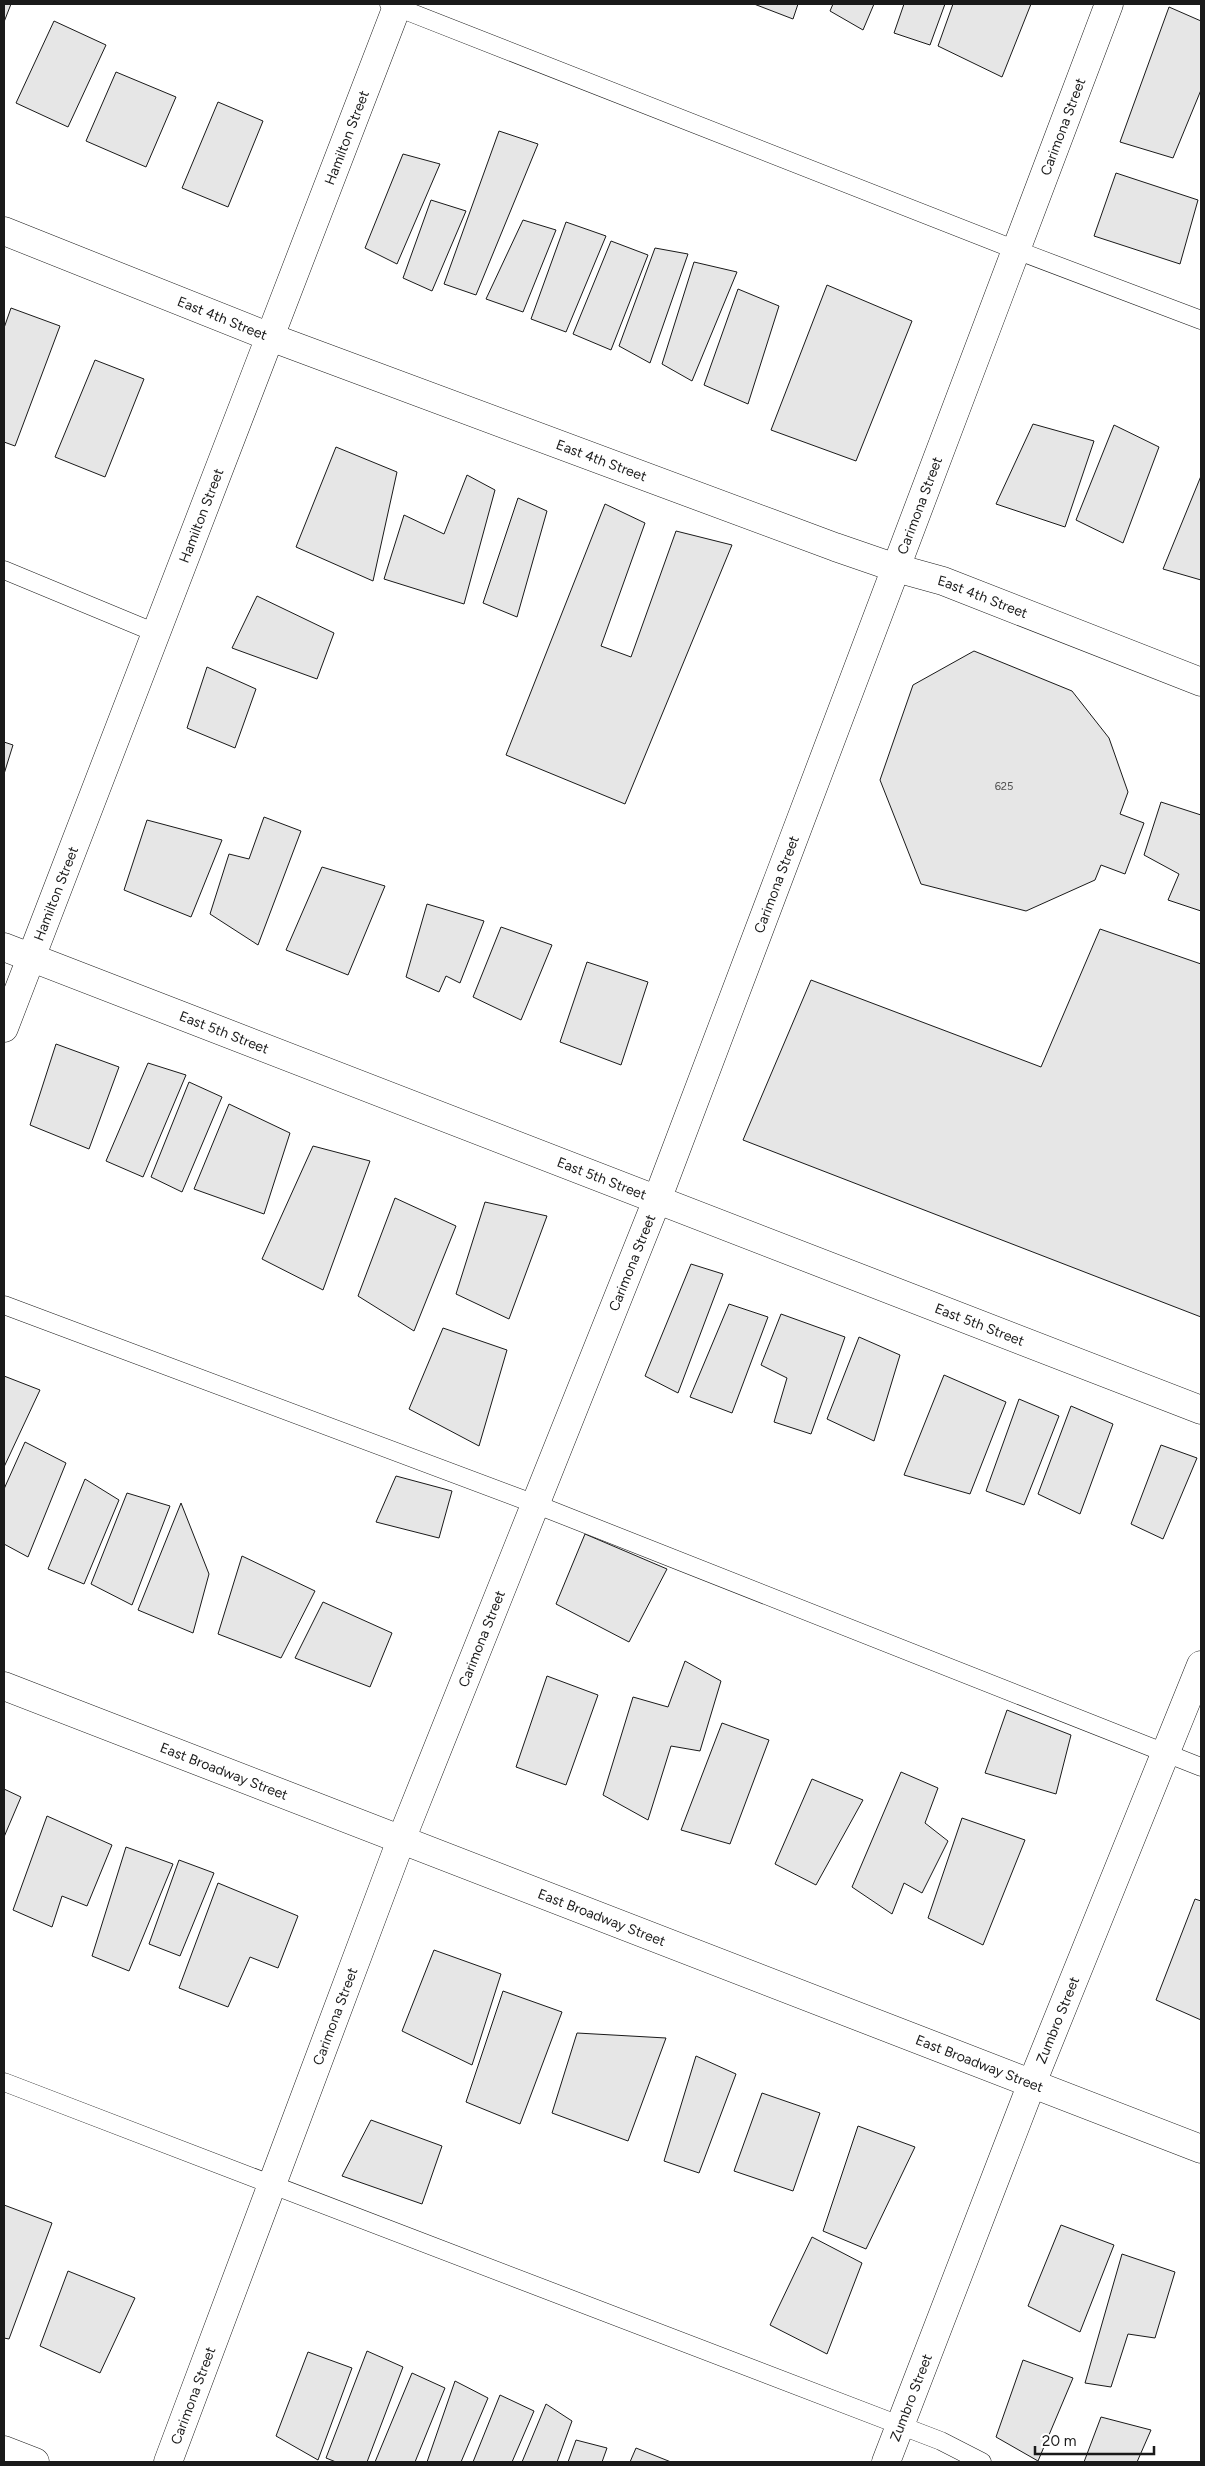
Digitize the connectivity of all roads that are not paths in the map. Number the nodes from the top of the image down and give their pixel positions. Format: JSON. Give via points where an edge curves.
{"nodes":[{"id":1,"x":1109,"y":4,"type":"edge"},
{"id":2,"x":394,"y":5,"type":"edge"},
{"id":3,"x":4,"y":230,"type":"edge"},
{"id":4,"x":1016,"y":250,"type":"junction"},
{"id":5,"x":1201,"y":320,"type":"edge"},
{"id":6,"x":270,"y":337,"type":"junction"},
{"id":7,"x":896,"y":568,"type":"junction"},
{"id":8,"x":4,"y":570,"type":"edge"},
{"id":9,"x":156,"y":632,"type":"junction"},
{"id":10,"x":1201,"y":682,"type":"edge"},
{"id":11,"x":4,"y":947,"type":"edge"},
{"id":12,"x":31,"y":958,"type":"junction"},
{"id":13,"x":4,"y":1028,"type":"edge"},
{"id":14,"x":657,"y":1200,"type":"junction"},
{"id":15,"x":4,"y":1305,"type":"edge"},
{"id":16,"x":1201,"y":1410,"type":"edge"},
{"id":17,"x":535,"y":1504,"type":"junction"},
{"id":18,"x":1201,"y":1665,"type":"edge"},
{"id":19,"x":4,"y":1686,"type":"edge"},
{"id":20,"x":1165,"y":1754,"type":"junction"},
{"id":21,"x":1201,"y":1767,"type":"edge"},
{"id":22,"x":401,"y":1840,"type":"junction"},
{"id":23,"x":4,"y":2082,"type":"edge"},
{"id":24,"x":1032,"y":2084,"type":"junction"},
{"id":25,"x":1201,"y":2149,"type":"edge"},
{"id":26,"x":271,"y":2185,"type":"junction"},
{"id":27,"x":900,"y":2426,"type":"junction"},
{"id":28,"x":4,"y":2450,"type":"edge"},
{"id":29,"x":35,"y":2462,"type":"edge"},
{"id":30,"x":168,"y":2462,"type":"edge"},
{"id":31,"x":886,"y":2462,"type":"edge"},
{"id":32,"x":982,"y":2462,"type":"edge"}],
"edges":[{"from":1,"to":4,"type":"street","name":"Carimona Street"},
{"from":2,"to":4,"type":"lane"},
{"from":2,"to":6,"type":"street","name":"Hamilton Street"},
{"from":3,"to":6,"type":"street","name":"East 4th Street"},
{"from":4,"to":5,"type":"lane"},
{"from":4,"to":7,"type":"street","name":"Carimona Street"},
{"from":6,"to":7,"type":"street","name":"East 4th Street"},
{"from":6,"to":9,"type":"street","name":"Hamilton Street"},
{"from":7,"to":10,"type":"street","name":"East 4th Street","via":[[943,581]]},
{"from":7,"to":14,"type":"street","name":"Carimona Street"},
{"from":8,"to":9,"type":"lane"},
{"from":9,"to":12,"type":"street","name":"Hamilton Street"},
{"from":11,"to":12,"type":"street","name":"East 5th Street"},
{"from":12,"to":13,"type":"street","name":"Hamilton Street"},
{"from":12,"to":14,"type":"street","name":"East 5th Street"},
{"from":14,"to":16,"type":"street","name":"East 5th Street"},
{"from":14,"to":17,"type":"street","name":"Carimona Street"},
{"from":15,"to":17,"type":"lane"},
{"from":17,"to":20,"type":"lane"},
{"from":17,"to":22,"type":"street","name":"Carimona Street"},
{"from":18,"to":20,"type":"street","name":"Zumbro Street"},
{"from":19,"to":22,"type":"street","name":"East Broadway Street"},
{"from":20,"to":21,"type":"lane"},
{"from":20,"to":24,"type":"street","name":"Zumbro Street"},
{"from":22,"to":24,"type":"street","name":"East Broadway Street"},
{"from":22,"to":26,"type":"street","name":"Carimona Street"},
{"from":23,"to":26,"type":"lane"},
{"from":24,"to":25,"type":"street","name":"East Broadway Street"},
{"from":24,"to":27,"type":"street","name":"Zumbro Street"},
{"from":26,"to":27,"type":"lane"},
{"from":26,"to":30,"type":"street","name":"Carimona Street"},
{"from":27,"to":31,"type":"street","name":"Zumbro Street"},
{"from":27,"to":32,"type":"lane","via":[[941,2441]]},
{"from":28,"to":29,"type":"street"}]}
